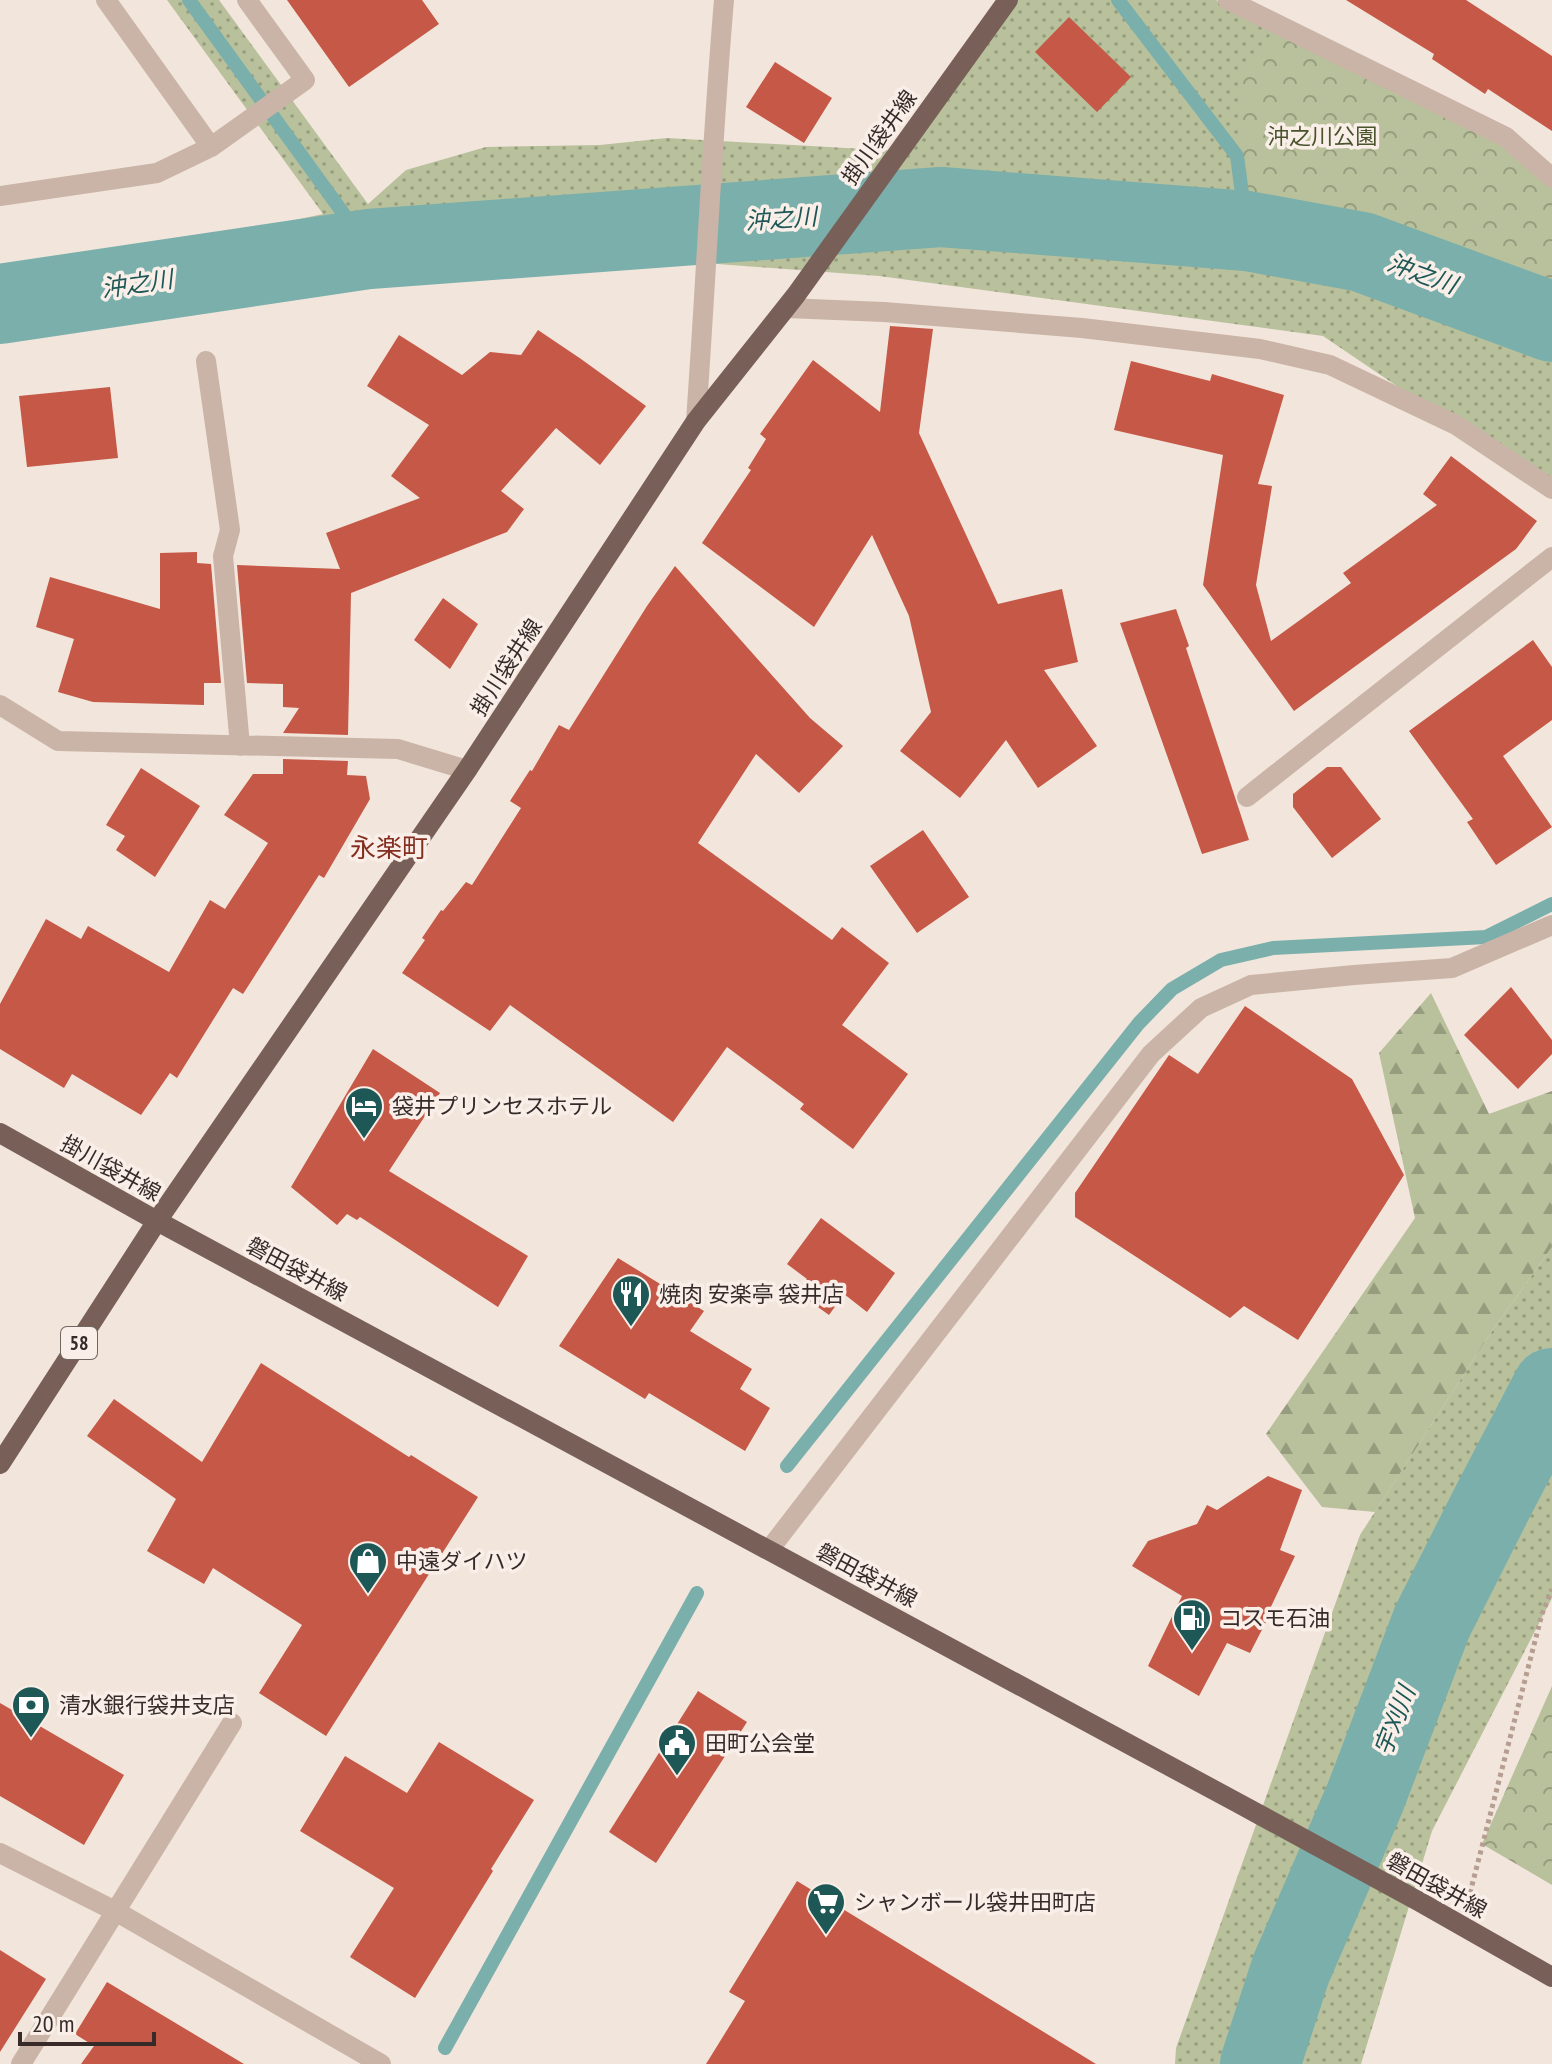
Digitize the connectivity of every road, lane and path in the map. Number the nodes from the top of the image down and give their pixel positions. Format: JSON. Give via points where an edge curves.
{"nodes":[{"id":1,"x":106,"y":0,"type":"edge"},
{"id":2,"x":247,"y":0,"type":"edge"},
{"id":3,"x":724,"y":0,"type":"edge"},
{"id":4,"x":1008,"y":0,"type":"edge"},
{"id":5,"x":1228,"y":0,"type":"edge"},
{"id":6,"x":211,"y":147,"type":"junction"},
{"id":7,"x":1552,"y":178,"type":"edge"},
{"id":8,"x":0,"y":196,"type":"edge"},
{"id":9,"x":791,"y":301,"type":"junction"},
{"id":10,"x":206,"y":361,"type":"dead end"},
{"id":11,"x":696,"y":421,"type":"junction"},
{"id":12,"x":1552,"y":489,"type":"edge"},
{"id":13,"x":1552,"y":557,"type":"edge"},
{"id":14,"x":0,"y":705,"type":"edge"},
{"id":15,"x":240,"y":746,"type":"junction"},
{"id":16,"x":467,"y":770,"type":"junction"},
{"id":17,"x":1247,"y":797,"type":"dead end"},
{"id":18,"x":1552,"y":925,"type":"edge"},
{"id":19,"x":0,"y":1133,"type":"edge"},
{"id":20,"x":157,"y":1221,"type":"junction"},
{"id":21,"x":0,"y":1464,"type":"edge"},
{"id":22,"x":769,"y":1550,"type":"junction"},
{"id":23,"x":1552,"y":1589,"type":"edge"},
{"id":24,"x":232,"y":1723,"type":"dead end"},
{"id":25,"x":0,"y":1853,"type":"edge"},
{"id":26,"x":117,"y":1912,"type":"junction"},
{"id":27,"x":1461,"y":1926,"type":"junction"},
{"id":28,"x":1552,"y":1977,"type":"edge"},
{"id":29,"x":21,"y":2064,"type":"edge"},
{"id":30,"x":381,"y":2064,"type":"edge"}],
"edges":[{"from":1,"to":6,"type":"street"},
{"from":2,"to":6,"type":"street","via":[[298,85]]},
{"from":3,"to":11,"type":"street"},
{"from":4,"to":9,"type":"main road","name":"掛川袋井線"},
{"from":5,"to":7,"type":"street","via":[[1506,137]]},
{"from":6,"to":8,"type":"street","via":[[157,173]]},
{"from":9,"to":11,"type":"main road","name":"掛川袋井線"},
{"from":9,"to":12,"type":"street","via":[[1260,349],[1330,365],[1456,425]]},
{"from":10,"to":15,"type":"street","via":[[230,530],[223,556]]},
{"from":11,"to":16,"type":"main road","name":"掛川袋井線"},
{"from":13,"to":17,"type":"street"},
{"from":14,"to":15,"type":"street","via":[[58,741]]},
{"from":15,"to":16,"type":"street","via":[[398,749]]},
{"from":16,"to":20,"type":"main road","name":"掛川袋井線"},
{"from":18,"to":22,"type":"street","via":[[1452,968],[1251,985],[1201,1008],[1151,1054]]},
{"from":19,"to":20,"type":"main road","name":"掛川袋井線"},
{"from":20,"to":21,"type":"main road","number":"58"},
{"from":20,"to":22,"type":"main road","name":"磐田袋井線"},
{"from":22,"to":27,"type":"main road","name":"磐田袋井線"},
{"from":23,"to":27,"type":"path"},
{"from":24,"to":26,"type":"street"},
{"from":25,"to":26,"type":"street"},
{"from":26,"to":29,"type":"street"},
{"from":26,"to":30,"type":"street"},
{"from":27,"to":28,"type":"main road","name":"磐田袋井線"}]}
